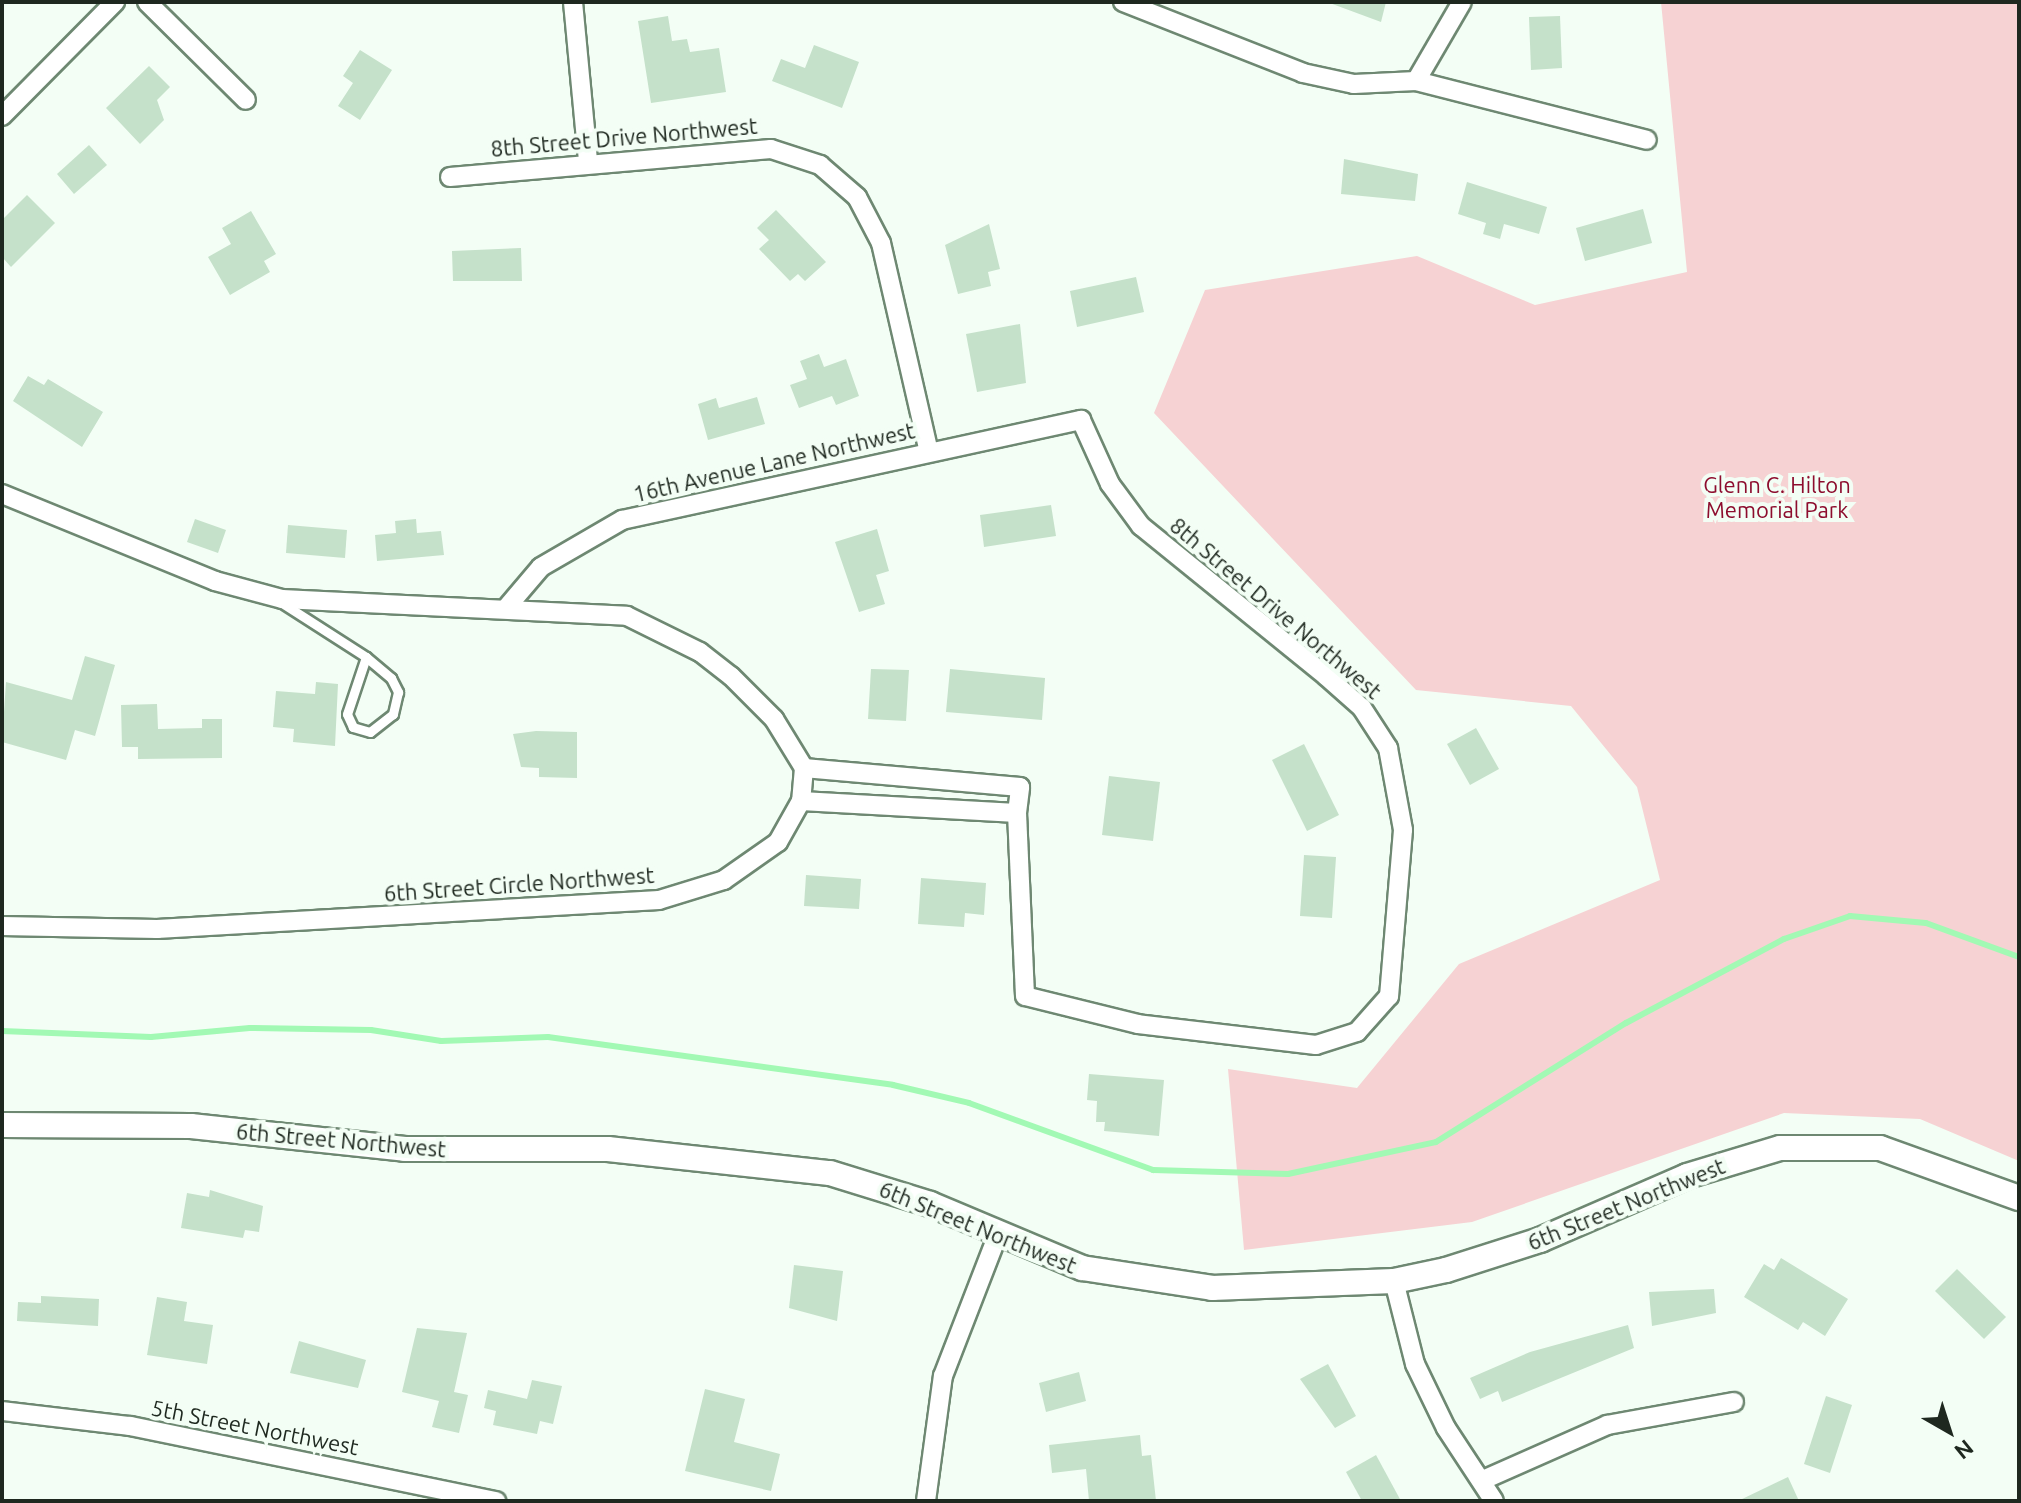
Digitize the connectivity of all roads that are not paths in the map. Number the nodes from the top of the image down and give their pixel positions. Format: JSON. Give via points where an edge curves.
{"nodes":[{"id":1,"x":115,"y":2,"type":"edge"},
{"id":2,"x":147,"y":2,"type":"edge"},
{"id":3,"x":573,"y":2,"type":"edge"},
{"id":4,"x":1123,"y":2,"type":"edge"},
{"id":5,"x":1462,"y":2,"type":"edge"},
{"id":6,"x":1416,"y":81,"type":"junction"},
{"id":7,"x":246,"y":100,"type":"dead end"},
{"id":8,"x":2,"y":116,"type":"edge"},
{"id":9,"x":1647,"y":140,"type":"dead end"},
{"id":10,"x":588,"y":162,"type":"junction"},
{"id":11,"x":450,"y":177,"type":"dead end"},
{"id":12,"x":1081,"y":420,"type":"joint"},
{"id":13,"x":929,"y":452,"type":"junction"},
{"id":14,"x":2,"y":494,"type":"edge"},
{"id":15,"x":273,"y":597,"type":"junction"},
{"id":16,"x":507,"y":607,"type":"junction"},
{"id":17,"x":366,"y":657,"type":"junction"},
{"id":18,"x":804,"y":768,"type":"junction"},
{"id":19,"x":801,"y":801,"type":"junction"},
{"id":20,"x":1017,"y":813,"type":"junction"},
{"id":21,"x":2,"y":926,"type":"edge"},
{"id":22,"x":2,"y":1125,"type":"edge"},
{"id":23,"x":2019,"y":1198,"type":"edge"},
{"id":24,"x":998,"y":1234,"type":"junction"},
{"id":25,"x":1394,"y":1281,"type":"junction"},
{"id":26,"x":1734,"y":1402,"type":"dead end"},
{"id":27,"x":2,"y":1411,"type":"edge"},
{"id":28,"x":1483,"y":1480,"type":"junction"},
{"id":29,"x":468,"y":1499,"type":"edge"},
{"id":30,"x":496,"y":1501,"type":"edge"},
{"id":31,"x":926,"y":1501,"type":"edge"},
{"id":32,"x":1494,"y":1501,"type":"edge"}],
"edges":[{"from":1,"to":8,"type":"street"},
{"from":2,"to":7,"type":"street"},
{"from":3,"to":10,"type":"street"},
{"from":4,"to":6,"type":"street","via":[[1303,73],[1354,84]]},
{"from":5,"to":6,"type":"street"},
{"from":6,"to":9,"type":"street"},
{"from":10,"to":11,"type":"street","name":"8th Street Drive Northwest"},
{"from":10,"to":13,"type":"street","name":"8th Street Drive Northwest","via":[[771,149],[795,153],[843,182],[881,243]]},
{"from":12,"to":13,"type":"street","name":"16th Avenue Lane Northwest"},
{"from":12,"to":20,"type":"street","name":"8th Street Drive Northwest","via":[[1110,484],[1141,526],[1362,708],[1388,748],[1403,830],[1389,996],[1357,1032],[1316,1045],[1138,1024],[1025,996]]},
{"from":13,"to":16,"type":"street","name":"16th Avenue Lane Northwest","via":[[622,520],[541,567]]},
{"from":14,"to":15,"type":"street","via":[[215,581]]},
{"from":15,"to":16,"type":"street","via":[[450,610]]},
{"from":15,"to":17,"type":"lane"},
{"from":16,"to":18,"type":"street","via":[[627,616],[669,635],[752,695]]},
{"from":17,"to":17,"type":"lane","via":[[398,692],[393,714],[370,732],[353,727],[347,714]]},
{"from":18,"to":19,"type":"street","name":"6th Street Circle Northwest"},
{"from":18,"to":20,"type":"street","via":[[1011,783],[1020,787]]},
{"from":19,"to":20,"type":"street"},
{"from":19,"to":21,"type":"street","name":"6th Street Circle Northwest","via":[[793,823],[759,859],[703,889],[659,900],[157,929]]},
{"from":22,"to":24,"type":"street","name":"6th Street Northwest","via":[[191,1126],[405,1149],[664,1153],[830,1173]]},
{"from":23,"to":25,"type":"street","name":"6th Street Northwest","via":[[1880,1148],[1780,1148],[1687,1176],[1508,1252]]},
{"from":24,"to":25,"type":"street","name":"6th Street Northwest","via":[[1082,1268],[1151,1284],[1271,1289]]},
{"from":24,"to":31,"type":"street","via":[[943,1376]]},
{"from":25,"to":28,"type":"street","via":[[1415,1364],[1446,1428]]},
{"from":26,"to":28,"type":"street","via":[[1607,1425]]},
{"from":27,"to":29,"type":"street","name":"5th Street Northwest","via":[[130,1426]]},
{"from":28,"to":32,"type":"street"},
{"from":29,"to":30,"type":"street","name":"5th Street Northwest"}]}
